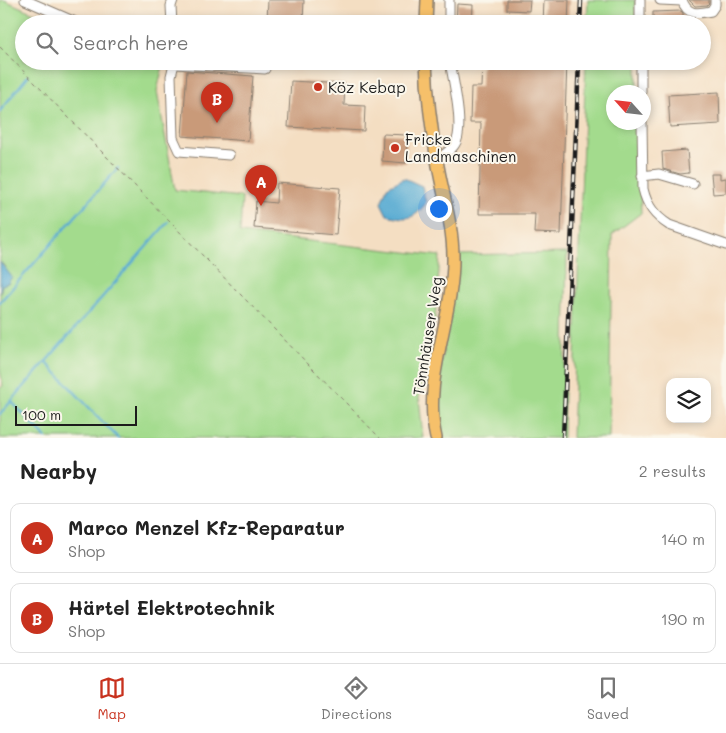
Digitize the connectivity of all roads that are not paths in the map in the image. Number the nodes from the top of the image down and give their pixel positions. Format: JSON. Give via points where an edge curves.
{"nodes":[{"id":1,"x":25,"y":0,"type":"edge"},
{"id":2,"x":173,"y":0,"type":"edge"},
{"id":3,"x":427,"y":0,"type":"edge"},
{"id":4,"x":448,"y":0,"type":"edge"},
{"id":5,"x":640,"y":0,"type":"edge"},
{"id":6,"x":660,"y":0,"type":"edge"},
{"id":7,"x":682,"y":0,"type":"edge"},
{"id":8,"x":715,"y":0,"type":"edge"},
{"id":9,"x":59,"y":15,"type":"edge"},
{"id":10,"x":172,"y":15,"type":"edge"},
{"id":11,"x":426,"y":15,"type":"edge"},
{"id":12,"x":449,"y":15,"type":"edge"},
{"id":13,"x":640,"y":15,"type":"edge"},
{"id":14,"x":173,"y":70,"type":"edge"},
{"id":15,"x":426,"y":70,"type":"edge"},
{"id":16,"x":451,"y":70,"type":"edge"},
{"id":17,"x":641,"y":70,"type":"edge"},
{"id":18,"x":641,"y":85,"type":"edge"},
{"id":19,"x":642,"y":130,"type":"edge"},
{"id":20,"x":230,"y":155,"type":"dead end"},
{"id":21,"x":437,"y":160,"type":"junction"},
{"id":22,"x":642,"y":176,"type":"junction"},
{"id":23,"x":693,"y":184,"type":"dead end"},
{"id":24,"x":726,"y":245,"type":"edge"},
{"id":25,"x":436,"y":438,"type":"edge"}],
"edges":[{"from":1,"to":9,"type":"street"},
{"from":2,"to":10,"type":"street"},
{"from":3,"to":11,"type":"main road"},
{"from":4,"to":12,"type":"street"},
{"from":5,"to":13,"type":"street"},
{"from":6,"to":7,"type":"street"},
{"from":7,"to":8,"type":"street","via":[[690,12],[703,13],[711,11]]},
{"from":14,"to":20,"type":"street","via":[[173,138],[179,151]]},
{"from":15,"to":21,"type":"main road","name":"Tönnhäuser Weg"},
{"from":16,"to":21,"type":"street","via":[[459,123],[456,143]]},
{"from":17,"to":18,"type":"street"},
{"from":19,"to":22,"type":"street"},
{"from":21,"to":25,"type":"main road","name":"Tönnhäuser Weg","via":[[453,256],[452,288],[432,402]]},
{"from":22,"to":23,"type":"street","via":[[659,174]]},
{"from":22,"to":24,"type":"street","via":[[645,200],[662,220]]}]}
